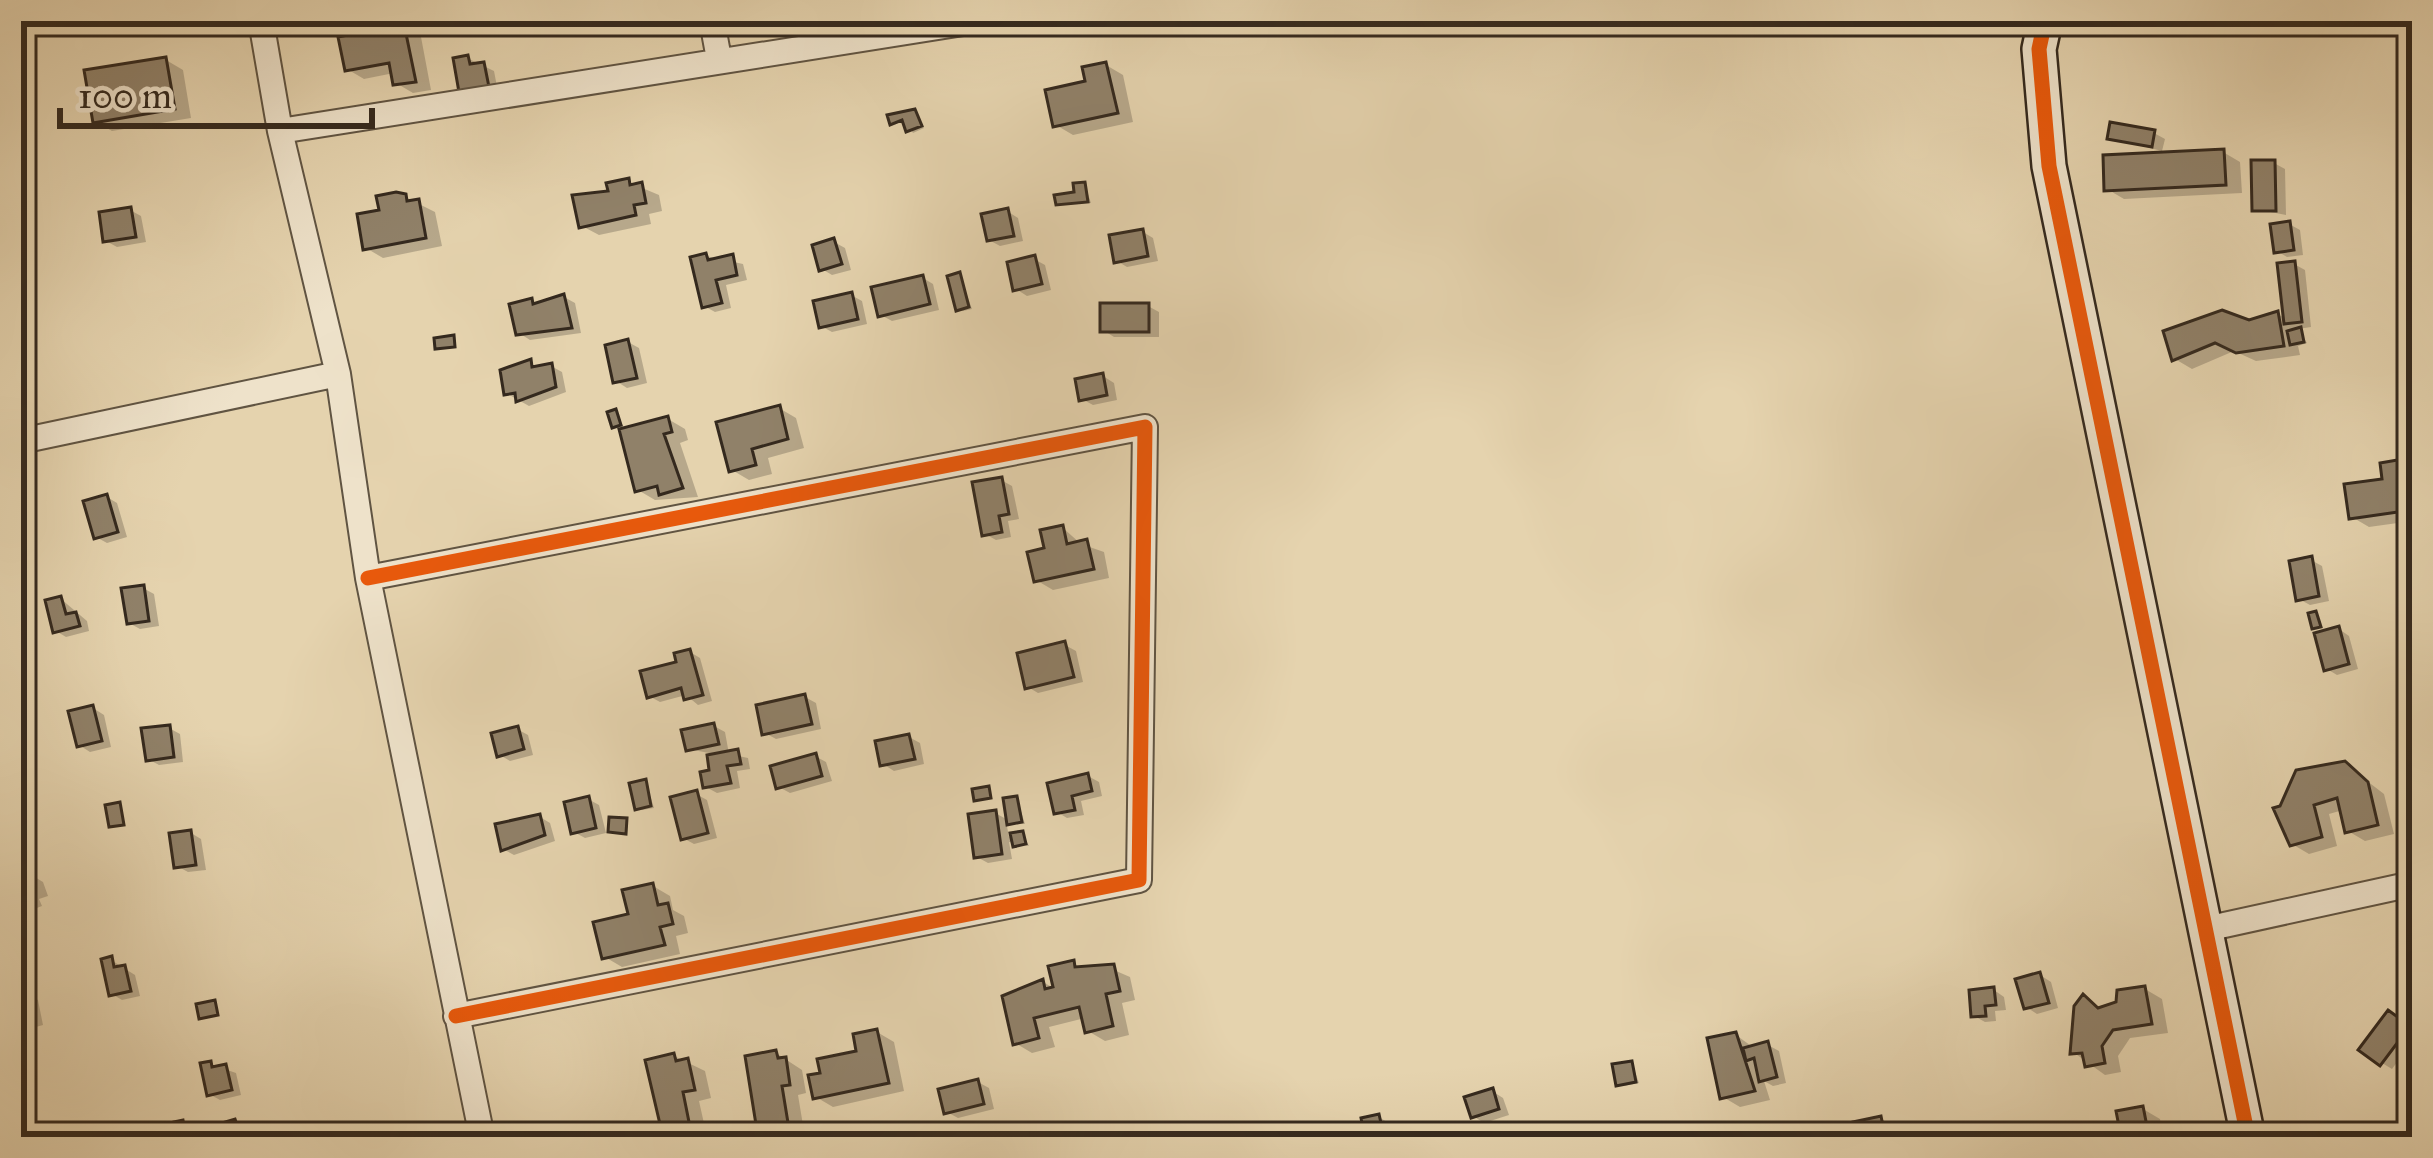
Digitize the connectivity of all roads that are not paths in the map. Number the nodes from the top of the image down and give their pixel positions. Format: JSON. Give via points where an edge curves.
{"nodes":[{"id":1,"x":261,"y":21,"type":"edge"},
{"id":2,"x":712,"y":21,"type":"edge"},
{"id":3,"x":976,"y":21,"type":"edge"},
{"id":4,"x":2045,"y":21,"type":"edge"},
{"id":5,"x":719,"y":59,"type":"junction"},
{"id":6,"x":280,"y":131,"type":"junction"},
{"id":7,"x":338,"y":374,"type":"junction"},
{"id":8,"x":21,"y":441,"type":"edge"},
{"id":9,"x":368,"y":578,"type":"junction"},
{"id":10,"x":2412,"y":884,"type":"edge"},
{"id":11,"x":2206,"y":929,"type":"junction"},
{"id":12,"x":456,"y":1016,"type":"junction"},
{"id":13,"x":482,"y":1137,"type":"edge"},
{"id":14,"x":2248,"y":1137,"type":"edge"}],
"edges":[{"from":1,"to":6,"type":"street"},
{"from":2,"to":5,"type":"street"},
{"from":3,"to":5,"type":"street"},
{"from":4,"to":11,"type":"street","via":[[2039,49],[2049,166]]},
{"from":5,"to":6,"type":"street"},
{"from":6,"to":7,"type":"street"},
{"from":7,"to":8,"type":"street"},
{"from":7,"to":9,"type":"street"},
{"from":9,"to":12,"type":"street"},
{"from":9,"to":12,"type":"street","via":[[1145,427],[1139,880]]},
{"from":10,"to":11,"type":"street"},
{"from":11,"to":14,"type":"street"},
{"from":12,"to":13,"type":"street"}]}
